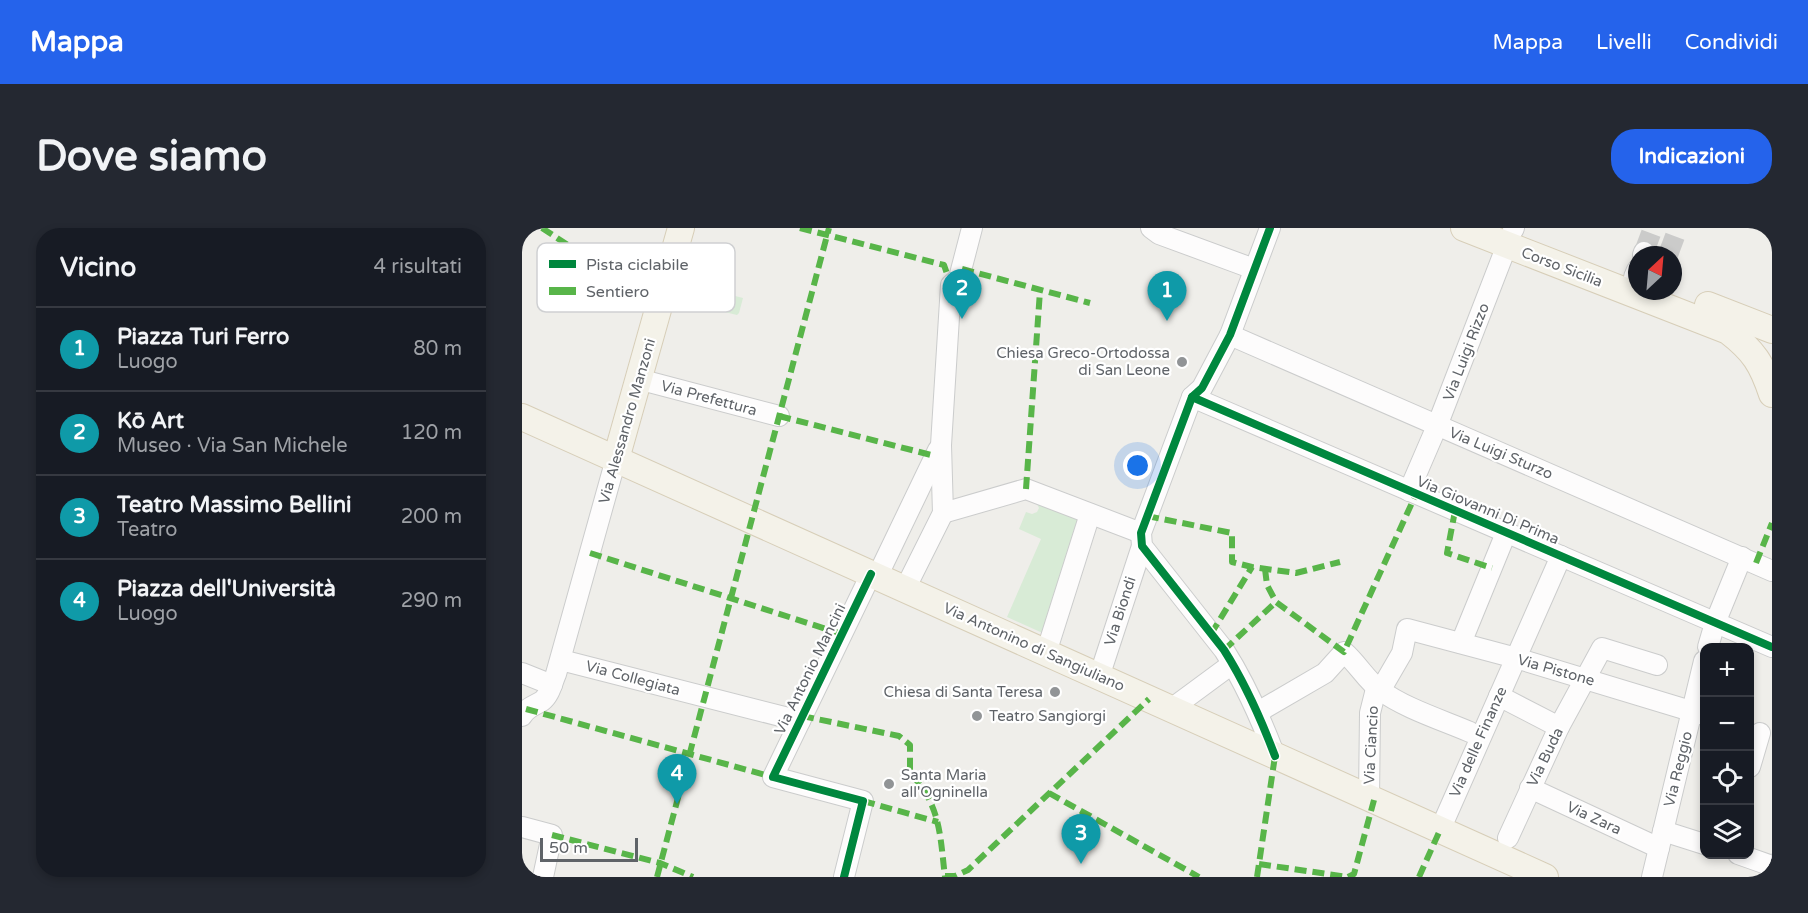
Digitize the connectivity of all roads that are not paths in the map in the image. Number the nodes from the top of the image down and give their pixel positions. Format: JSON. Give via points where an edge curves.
{"nodes":[{"id":1,"x":681,"y":228,"type":"edge"},
{"id":2,"x":972,"y":228,"type":"edge"},
{"id":3,"x":1151,"y":228,"type":"edge"},
{"id":4,"x":1270,"y":228,"type":"edge"},
{"id":5,"x":1464,"y":228,"type":"edge"},
{"id":6,"x":1511,"y":233,"type":"edge"},
{"id":7,"x":677,"y":243,"type":"edge"},
{"id":8,"x":1628,"y":263,"type":"edge"},
{"id":9,"x":1254,"y":269,"type":"junction"},
{"id":10,"x":1682,"y":297,"type":"edge"},
{"id":11,"x":657,"y":312,"type":"edge"},
{"id":12,"x":1731,"y":324,"type":"junction"},
{"id":13,"x":1772,"y":330,"type":"edge"},
{"id":14,"x":1230,"y":335,"type":"junction"},
{"id":15,"x":1767,"y":363,"type":"edge"},
{"id":16,"x":638,"y":379,"type":"junction"},
{"id":17,"x":1772,"y":394,"type":"edge"},
{"id":18,"x":1192,"y":397,"type":"junction"},
{"id":19,"x":779,"y":416,"type":"dead end"},
{"id":20,"x":522,"y":417,"type":"edge"},
{"id":21,"x":1437,"y":426,"type":"junction"},
{"id":22,"x":941,"y":445,"type":"junction"},
{"id":23,"x":616,"y":459,"type":"junction"},
{"id":24,"x":1410,"y":491,"type":"junction"},
{"id":25,"x":911,"y":507,"type":"junction"},
{"id":26,"x":945,"y":514,"type":"junction"},
{"id":27,"x":1090,"y":514,"type":"junction"},
{"id":28,"x":1506,"y":533,"type":"junction"},
{"id":29,"x":1142,"y":539,"type":"junction"},
{"id":30,"x":1561,"y":556,"type":"junction"},
{"id":31,"x":1742,"y":557,"type":"junction"},
{"id":32,"x":1772,"y":570,"type":"edge"},
{"id":33,"x":874,"y":575,"type":"junction"},
{"id":34,"x":905,"y":589,"type":"junction"},
{"id":35,"x":1715,"y":623,"type":"junction"},
{"id":36,"x":1407,"y":629,"type":"joint"},
{"id":37,"x":1461,"y":643,"type":"junction"},
{"id":38,"x":1709,"y":643,"type":"edge"},
{"id":39,"x":1772,"y":647,"type":"edge"},
{"id":40,"x":1046,"y":653,"type":"junction"},
{"id":41,"x":1516,"y":658,"type":"junction"},
{"id":42,"x":1232,"y":664,"type":"junction"},
{"id":43,"x":1657,"y":665,"type":"dead end"},
{"id":44,"x":523,"y":673,"type":"edge"},
{"id":45,"x":556,"y":673,"type":"junction"},
{"id":46,"x":1099,"y":677,"type":"junction"},
{"id":47,"x":1586,"y":678,"type":"junction"},
{"id":48,"x":1379,"y":690,"type":"junction"},
{"id":49,"x":1499,"y":696,"type":"junction"},
{"id":50,"x":1700,"y":696,"type":"edge"},
{"id":51,"x":1171,"y":709,"type":"junction"},
{"id":52,"x":1258,"y":712,"type":"junction"},
{"id":53,"x":1698,"y":713,"type":"edge"},
{"id":54,"x":522,"y":715,"type":"edge"},
{"id":55,"x":800,"y":721,"type":"junction"},
{"id":56,"x":1559,"y":727,"type":"junction"},
{"id":57,"x":1470,"y":732,"type":"dead end"},
{"id":58,"x":1761,"y":733,"type":"edge"},
{"id":59,"x":1754,"y":753,"type":"edge"},
{"id":60,"x":1275,"y":756,"type":"junction"},
{"id":61,"x":1530,"y":788,"type":"junction"},
{"id":62,"x":1369,"y":798,"type":"junction"},
{"id":63,"x":522,"y":827,"type":"edge"},
{"id":64,"x":1440,"y":830,"type":"junction"},
{"id":65,"x":1508,"y":838,"type":"dead end"},
{"id":66,"x":1661,"y":839,"type":"junction"},
{"id":67,"x":1700,"y":844,"type":"edge"},
{"id":68,"x":1750,"y":859,"type":"edge"},
{"id":69,"x":1772,"y":866,"type":"edge"},
{"id":70,"x":543,"y":877,"type":"edge"},
{"id":71,"x":844,"y":877,"type":"edge"},
{"id":72,"x":1545,"y":877,"type":"edge"},
{"id":73,"x":1652,"y":877,"type":"edge"}],
"edges":[{"from":1,"to":7,"type":"main road","name":"Via Alessandro Manzoni"},
{"from":2,"to":22,"type":"street","via":[[956,277]]},
{"from":3,"to":9,"type":"street"},
{"from":4,"to":9,"type":"street","name":"Via Biondi"},
{"from":5,"to":6,"type":"main road","name":"Corso Sicilia"},
{"from":6,"to":8,"type":"main road","name":"Corso Sicilia"},
{"from":6,"to":12,"type":"main road","name":"Corso Sicilia"},
{"from":6,"to":21,"type":"street","name":"Via Luigi Rizzo"},
{"from":9,"to":14,"type":"street","name":"Via Biondi"},
{"from":10,"to":12,"type":"main road"},
{"from":11,"to":16,"type":"main road","name":"Via Alessandro Manzoni"},
{"from":12,"to":13,"type":"main road"},
{"from":12,"to":15,"type":"main road","via":[[1739,339]]},
{"from":14,"to":18,"type":"street","name":"Via Biondi","via":[[1202,388]]},
{"from":14,"to":21,"type":"street","name":"Via Luigi Sturzo"},
{"from":15,"to":17,"type":"main road"},
{"from":16,"to":19,"type":"street","name":"Via Prefettura"},
{"from":16,"to":23,"type":"main road","name":"Via Alessandro Manzoni"},
{"from":18,"to":24,"type":"street","name":"Via Giovanni Di Prima"},
{"from":18,"to":29,"type":"street","name":"Via Biondi"},
{"from":20,"to":23,"type":"main road","name":"Via Antonino di Sangiuliano"},
{"from":21,"to":24,"type":"street","name":"Via Luigi Rizzo"},
{"from":21,"to":31,"type":"street","name":"Via Luigi Sturzo"},
{"from":22,"to":25,"type":"street","name":"Via Antonio Mancini"},
{"from":22,"to":26,"type":"street"},
{"from":23,"to":33,"type":"main road","name":"Via Antonino di Sangiuliano"},
{"from":23,"to":45,"type":"street","name":"Via Alessandro Manzoni"},
{"from":24,"to":28,"type":"street","name":"Via Giovanni Di Prima"},
{"from":25,"to":26,"type":"street"},
{"from":25,"to":33,"type":"street","name":"Via Antonio Mancini"},
{"from":26,"to":27,"type":"street","via":[[1026,489]]},
{"from":26,"to":34,"type":"street"},
{"from":27,"to":29,"type":"street"},
{"from":27,"to":40,"type":"street"},
{"from":28,"to":30,"type":"street","name":"Via Giovanni Di Prima"},
{"from":28,"to":37,"type":"street"},
{"from":29,"to":42,"type":"street"},
{"from":29,"to":46,"type":"street","name":"Via Biondi"},
{"from":30,"to":35,"type":"street","name":"Via Giovanni Di Prima"},
{"from":30,"to":41,"type":"street","name":"Via delle Finanze"},
{"from":31,"to":32,"type":"street","name":"Via Luigi Sturzo"},
{"from":31,"to":35,"type":"street"},
{"from":33,"to":34,"type":"main road","name":"Via Antonino di Sangiuliano"},
{"from":33,"to":55,"type":"street","name":"Via Antonio Mancini"},
{"from":34,"to":40,"type":"main road","name":"Via Antonino di Sangiuliano"},
{"from":35,"to":38,"type":"street"},
{"from":35,"to":39,"type":"street","name":"Via Giovanni Di Prima"},
{"from":36,"to":37,"type":"street","name":"Via Pistone"},
{"from":36,"to":48,"type":"street","name":"Via Ciancio","via":[[1402,653]]},
{"from":37,"to":41,"type":"street","name":"Via Pistone"},
{"from":40,"to":46,"type":"main road","name":"Via Antonino di Sangiuliano"},
{"from":41,"to":47,"type":"street","name":"Via Pistone"},
{"from":41,"to":49,"type":"street","name":"Via delle Finanze"},
{"from":42,"to":51,"type":"street"},
{"from":42,"to":52,"type":"street"},
{"from":43,"to":47,"type":"street","name":"Via Buda","via":[[1602,648]]},
{"from":44,"to":45,"type":"street","name":"Via Collegiata"},
{"from":45,"to":54,"type":"street","via":[[548,695]]},
{"from":45,"to":55,"type":"street","name":"Via Collegiata","via":[[705,697]]},
{"from":46,"to":51,"type":"main road","name":"Via Antonino di Sangiuliano"},
{"from":47,"to":53,"type":"street","name":"Via Pistone"},
{"from":47,"to":56,"type":"street","name":"Via Buda"},
{"from":48,"to":52,"type":"street","via":[[1344,652],[1325,673]]},
{"from":48,"to":57,"type":"street"},
{"from":48,"to":62,"type":"street","name":"Via Ciancio","via":[[1370,713]]},
{"from":49,"to":56,"type":"street"},
{"from":49,"to":64,"type":"street","name":"Via delle Finanze"},
{"from":50,"to":53,"type":"street","name":"Via Reggio"},
{"from":51,"to":60,"type":"main road","name":"Via Antonino di Sangiuliano"},
{"from":52,"to":60,"type":"street"},
{"from":53,"to":66,"type":"street","name":"Via Reggio"},
{"from":55,"to":71,"type":"street","name":"Via Antonio Mancini","via":[[773,777],[863,801]]},
{"from":56,"to":61,"type":"street","name":"Via Buda"},
{"from":58,"to":59,"type":"street"},
{"from":60,"to":62,"type":"main road","name":"Via Antonino di Sangiuliano"},
{"from":61,"to":65,"type":"street","name":"Via Buda"},
{"from":61,"to":66,"type":"street","name":"Via Zara"},
{"from":62,"to":64,"type":"main road","name":"Via Antonino di Sangiuliano"},
{"from":63,"to":70,"type":"street","via":[[552,835]]},
{"from":64,"to":72,"type":"main road","name":"Via Antonino di Sangiuliano"},
{"from":66,"to":67,"type":"street","name":"Via Zara"},
{"from":66,"to":73,"type":"street","name":"Via Reggio"},
{"from":68,"to":69,"type":"street"}]}
